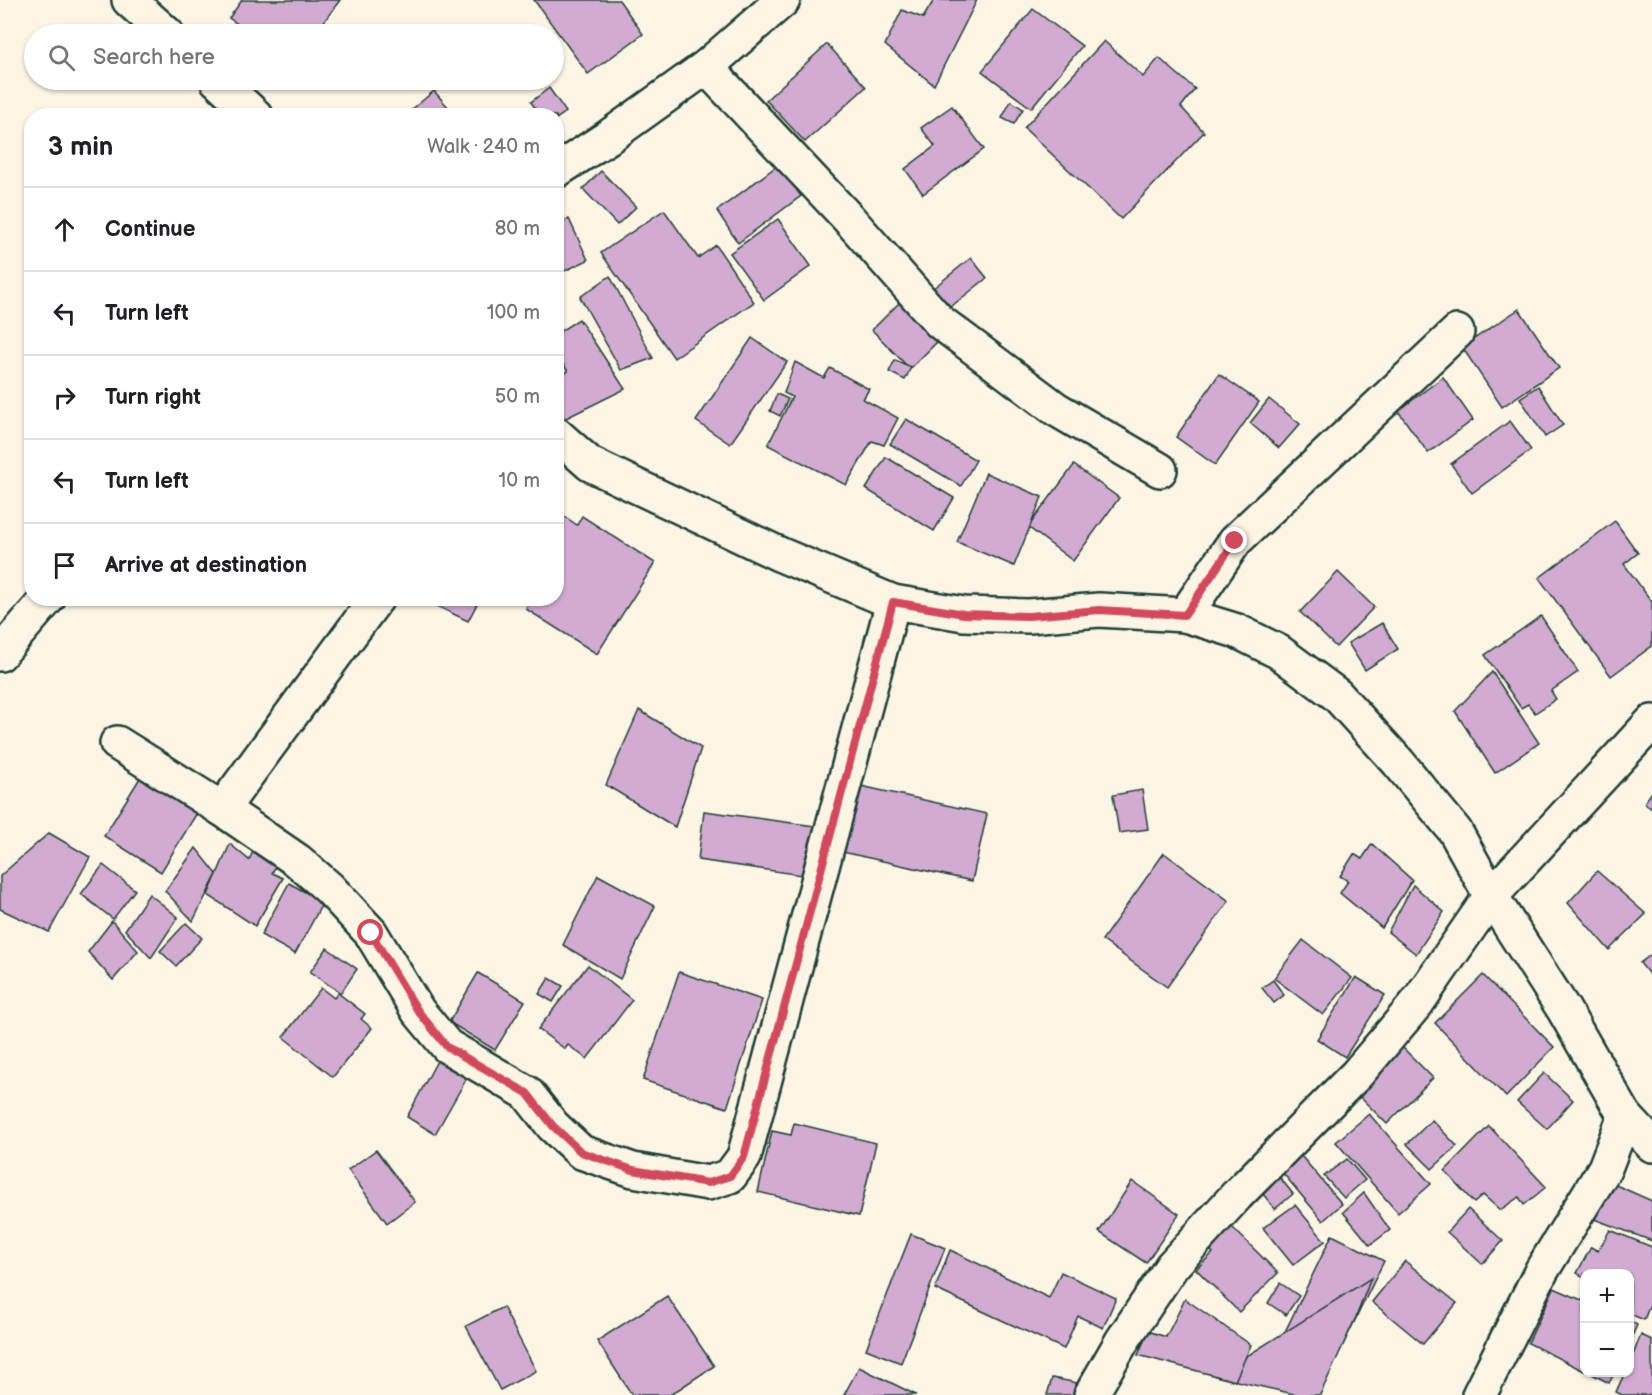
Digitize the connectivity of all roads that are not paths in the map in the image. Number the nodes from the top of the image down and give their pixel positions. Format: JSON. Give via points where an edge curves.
{"nodes":[{"id":1,"x":129,"y":0,"type":"edge"},
{"id":2,"x":783,"y":0,"type":"edge"},
{"id":3,"x":156,"y":24,"type":"edge"},
{"id":4,"x":706,"y":67,"type":"junction"},
{"id":5,"x":228,"y":90,"type":"edge"},
{"id":6,"x":247,"y":108,"type":"edge"},
{"id":7,"x":564,"y":166,"type":"edge"},
{"id":8,"x":1457,"y":332,"type":"dead end"},
{"id":9,"x":564,"y":441,"type":"edge"},
{"id":10,"x":1160,"y":470,"type":"dead end"},
{"id":11,"x":893,"y":602,"type":"junction"},
{"id":12,"x":41,"y":606,"type":"edge"},
{"id":13,"x":371,"y":606,"type":"edge"},
{"id":14,"x":1185,"y":615,"type":"junction"},
{"id":15,"x":0,"y":654,"type":"edge"},
{"id":16,"x":1652,"y":722,"type":"edge"},
{"id":17,"x":117,"y":743,"type":"dead end"},
{"id":18,"x":222,"y":809,"type":"junction"},
{"id":19,"x":1491,"y":896,"type":"junction"},
{"id":20,"x":1625,"y":1116,"type":"junction"},
{"id":21,"x":1652,"y":1145,"type":"edge"},
{"id":22,"x":1091,"y":1395,"type":"edge"},
{"id":23,"x":1479,"y":1395,"type":"edge"}],
"edges":[{"from":1,"to":3,"type":"street"},
{"from":2,"to":4,"type":"street"},
{"from":4,"to":7,"type":"street"},
{"from":4,"to":10,"type":"street","via":[[940,322],[1056,409]]},
{"from":5,"to":6,"type":"street"},
{"from":8,"to":14,"type":"street","via":[[1235,541]]},
{"from":9,"to":11,"type":"street","via":[[590,464],[779,554]]},
{"from":11,"to":14,"type":"street","via":[[964,614],[1029,616],[1099,610]]},
{"from":11,"to":18,"type":"street","via":[[744,1157],[730,1176],[708,1183],[633,1170],[581,1152],[553,1126],[527,1093],[447,1047],[418,1011],[371,933],[329,888],[298,861]]},
{"from":12,"to":15,"type":"street"},
{"from":13,"to":18,"type":"street"},
{"from":14,"to":19,"type":"street","via":[[1236,631],[1279,652],[1336,695],[1455,831]]},
{"from":16,"to":19,"type":"street"},
{"from":17,"to":18,"type":"street"},
{"from":19,"to":20,"type":"street","via":[[1564,1010]]},
{"from":19,"to":22,"type":"street","via":[[1417,1003],[1357,1074],[1172,1266]]},
{"from":20,"to":21,"type":"street"},
{"from":20,"to":23,"type":"street","via":[[1605,1168],[1542,1270]]}]}
